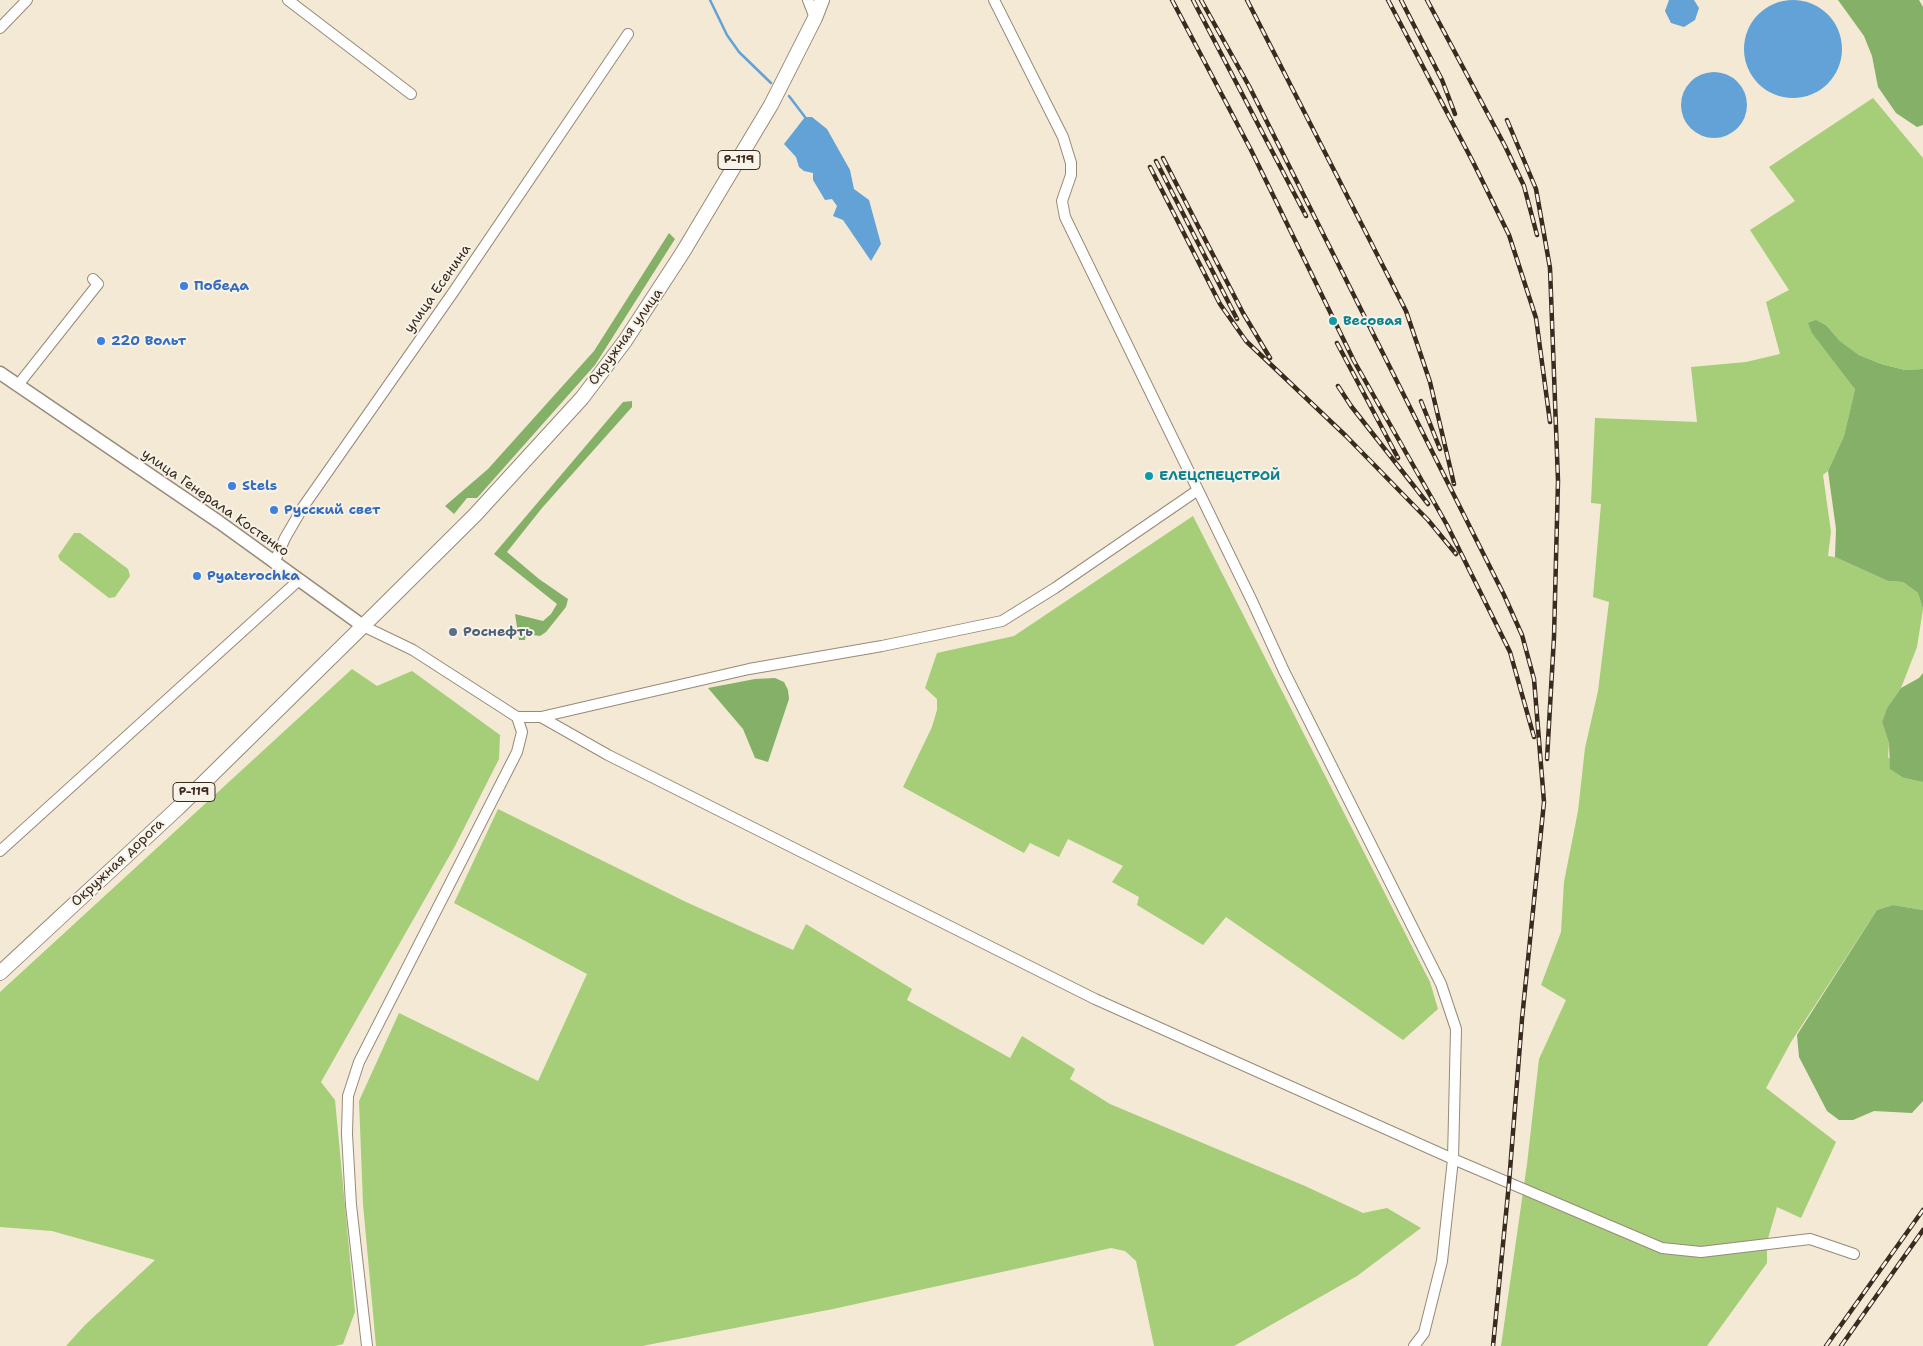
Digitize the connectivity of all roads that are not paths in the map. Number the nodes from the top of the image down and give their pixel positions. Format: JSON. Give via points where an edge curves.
{"nodes":[{"id":1,"x":27,"y":0,"type":"edge"},
{"id":2,"x":288,"y":0,"type":"edge"},
{"id":3,"x":808,"y":0,"type":"edge"},
{"id":4,"x":822,"y":0,"type":"edge"},
{"id":5,"x":994,"y":0,"type":"edge"},
{"id":6,"x":816,"y":18,"type":"junction"},
{"id":7,"x":0,"y":28,"type":"edge"},
{"id":8,"x":628,"y":34,"type":"dead end"},
{"id":9,"x":411,"y":94,"type":"dead end"},
{"id":10,"x":94,"y":279,"type":"dead end"},
{"id":11,"x":0,"y":373,"type":"edge"},
{"id":12,"x":18,"y":385,"type":"junction"},
{"id":13,"x":1198,"y":490,"type":"junction"},
{"id":14,"x":274,"y":563,"type":"junction"},
{"id":15,"x":299,"y":580,"type":"junction"},
{"id":16,"x":363,"y":626,"type":"junction"},
{"id":17,"x":517,"y":717,"type":"junction"},
{"id":18,"x":541,"y":717,"type":"junction"},
{"id":19,"x":0,"y":852,"type":"edge"},
{"id":20,"x":0,"y":973,"type":"edge"},
{"id":21,"x":1453,"y":1159,"type":"junction"},
{"id":22,"x":1854,"y":1254,"type":"dead end"},
{"id":23,"x":367,"y":1346,"type":"edge"},
{"id":24,"x":1414,"y":1346,"type":"edge"}],
"edges":[{"from":1,"to":7,"type":"street"},
{"from":2,"to":9,"type":"street"},
{"from":3,"to":6,"type":"street"},
{"from":4,"to":6,"type":"highway","name":"Окружная улица","number":"Р-119"},
{"from":5,"to":13,"type":"street","via":[[1063,137],[1071,163],[1062,201],[1065,217]]},
{"from":6,"to":16,"type":"highway","name":"Окружная улица","number":"Р-119","via":[[771,105],[679,260],[625,341],[582,398],[482,508]]},
{"from":8,"to":14,"type":"street","name":"улица Есенина","via":[[303,507]]},
{"from":10,"to":12,"type":"street","via":[[98,284]]},
{"from":11,"to":12,"type":"main road","name":"улица Генерала Костенко"},
{"from":12,"to":14,"type":"main road","name":"улица Генерала Костенко"},
{"from":13,"to":18,"type":"street","via":[[1056,588],[1002,621],[749,669]]},
{"from":13,"to":21,"type":"street","via":[[1284,671],[1441,984],[1456,1029]]},
{"from":14,"to":15,"type":"main road","name":"улица Генерала Костенко"},
{"from":15,"to":16,"type":"main road","name":"улица Генерала Костенко"},
{"from":15,"to":19,"type":"street"},
{"from":16,"to":17,"type":"street","name":"улица Генерала Костенко","via":[[413,650]]},
{"from":16,"to":20,"type":"highway","name":"Окружная дорога","number":"Р-119","via":[[179,807]]},
{"from":17,"to":18,"type":"street"},
{"from":17,"to":23,"type":"street","via":[[522,732],[517,752],[359,1062],[348,1096],[351,1205]]},
{"from":18,"to":21,"type":"street","via":[[608,755],[1095,999]]},
{"from":21,"to":22,"type":"street","via":[[1662,1248],[1701,1252],[1810,1239]]},
{"from":21,"to":24,"type":"street","via":[[1442,1261],[1424,1333]]}]}
